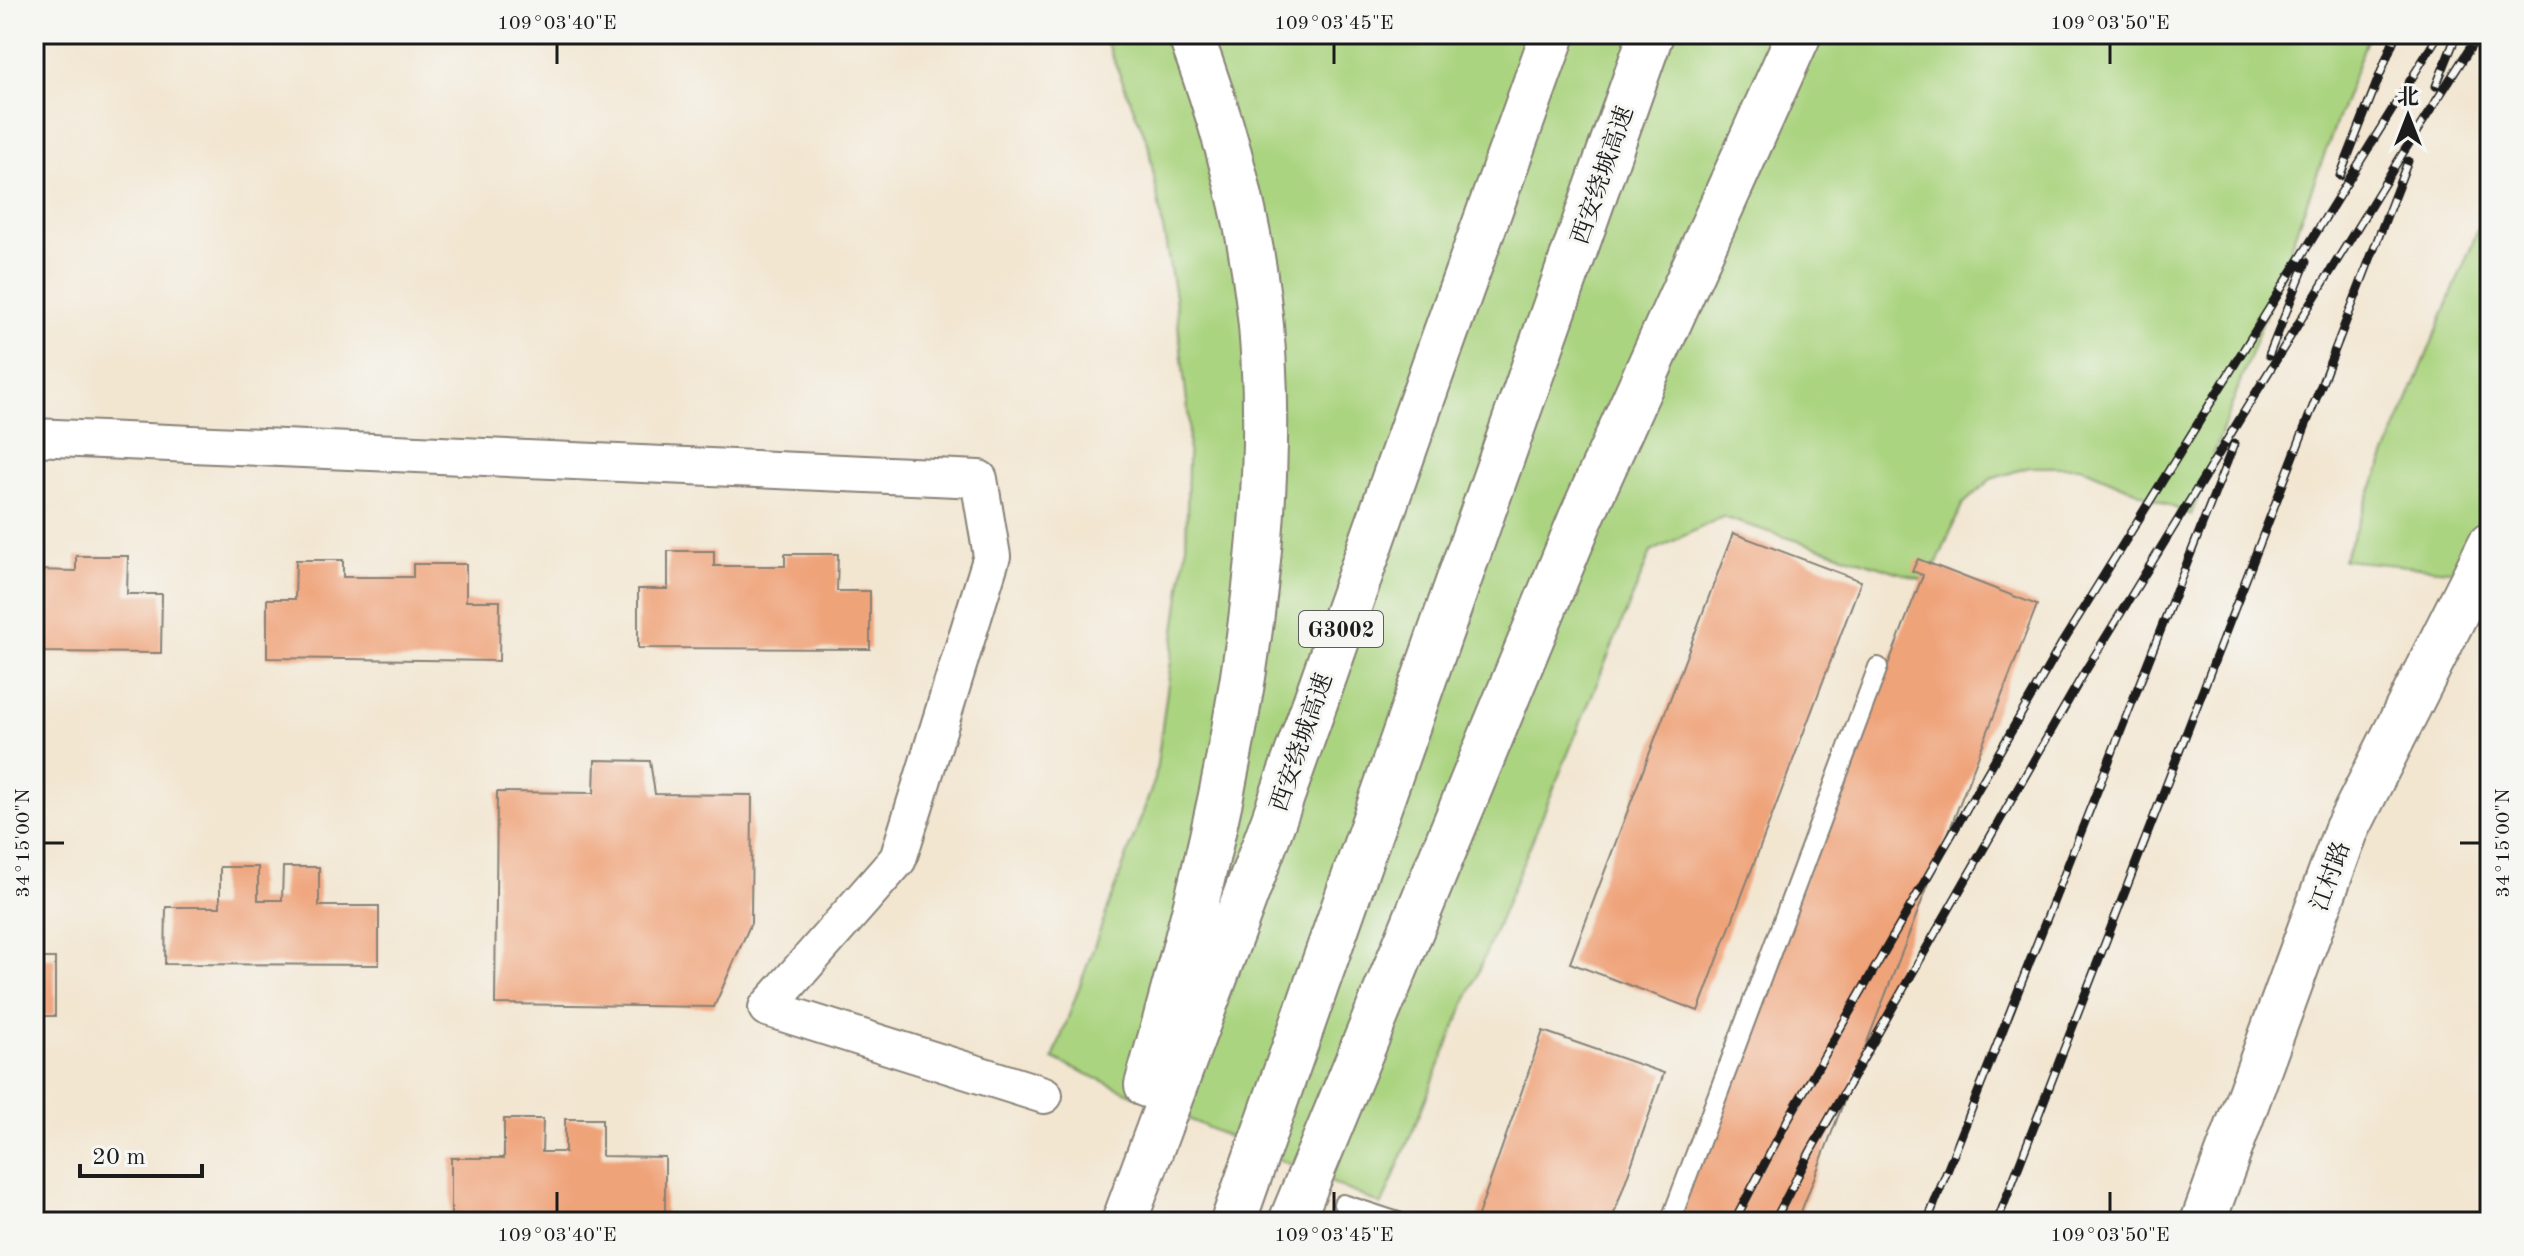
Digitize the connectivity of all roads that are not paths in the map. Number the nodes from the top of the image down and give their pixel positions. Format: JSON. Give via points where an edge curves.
{"nodes":[{"id":1,"x":1190,"y":34,"type":"edge"},
{"id":2,"x":1553,"y":34,"type":"edge"},
{"id":3,"x":1651,"y":36,"type":"edge"},
{"id":4,"x":1796,"y":40,"type":"edge"},
{"id":5,"x":34,"y":437,"type":"edge"},
{"id":6,"x":2490,"y":545,"type":"edge"},
{"id":7,"x":1878,"y":667,"type":"dead end"},
{"id":8,"x":1044,"y":1095,"type":"dead end"},
{"id":9,"x":1343,"y":1204,"type":"dead end"},
{"id":10,"x":1109,"y":1222,"type":"edge"},
{"id":11,"x":1124,"y":1222,"type":"edge"},
{"id":12,"x":1233,"y":1222,"type":"edge"},
{"id":13,"x":1291,"y":1222,"type":"edge"},
{"id":14,"x":1398,"y":1222,"type":"edge"},
{"id":15,"x":1670,"y":1222,"type":"edge"},
{"id":16,"x":2203,"y":1222,"type":"edge"}],
"edges":[{"from":1,"to":10,"type":"main road","via":[[1232,165],[1258,300],[1266,443],[1262,528],[1220,809],[1191,933]]},
{"from":2,"to":11,"type":"main road","name":"西安绕城高速","number":"G3002","via":[[1274,819]]},
{"from":3,"to":12,"type":"main road","name":"西安绕城高速"},
{"from":4,"to":13,"type":"main road","via":[[1581,518]]},
{"from":5,"to":8,"type":"street","via":[[979,479],[992,556],[898,859],[767,1008]]},
{"from":6,"to":16,"type":"main road","name":"江村路","via":[[2346,831]]},
{"from":7,"to":15,"type":"lane"},
{"from":9,"to":14,"type":"lane"}]}
